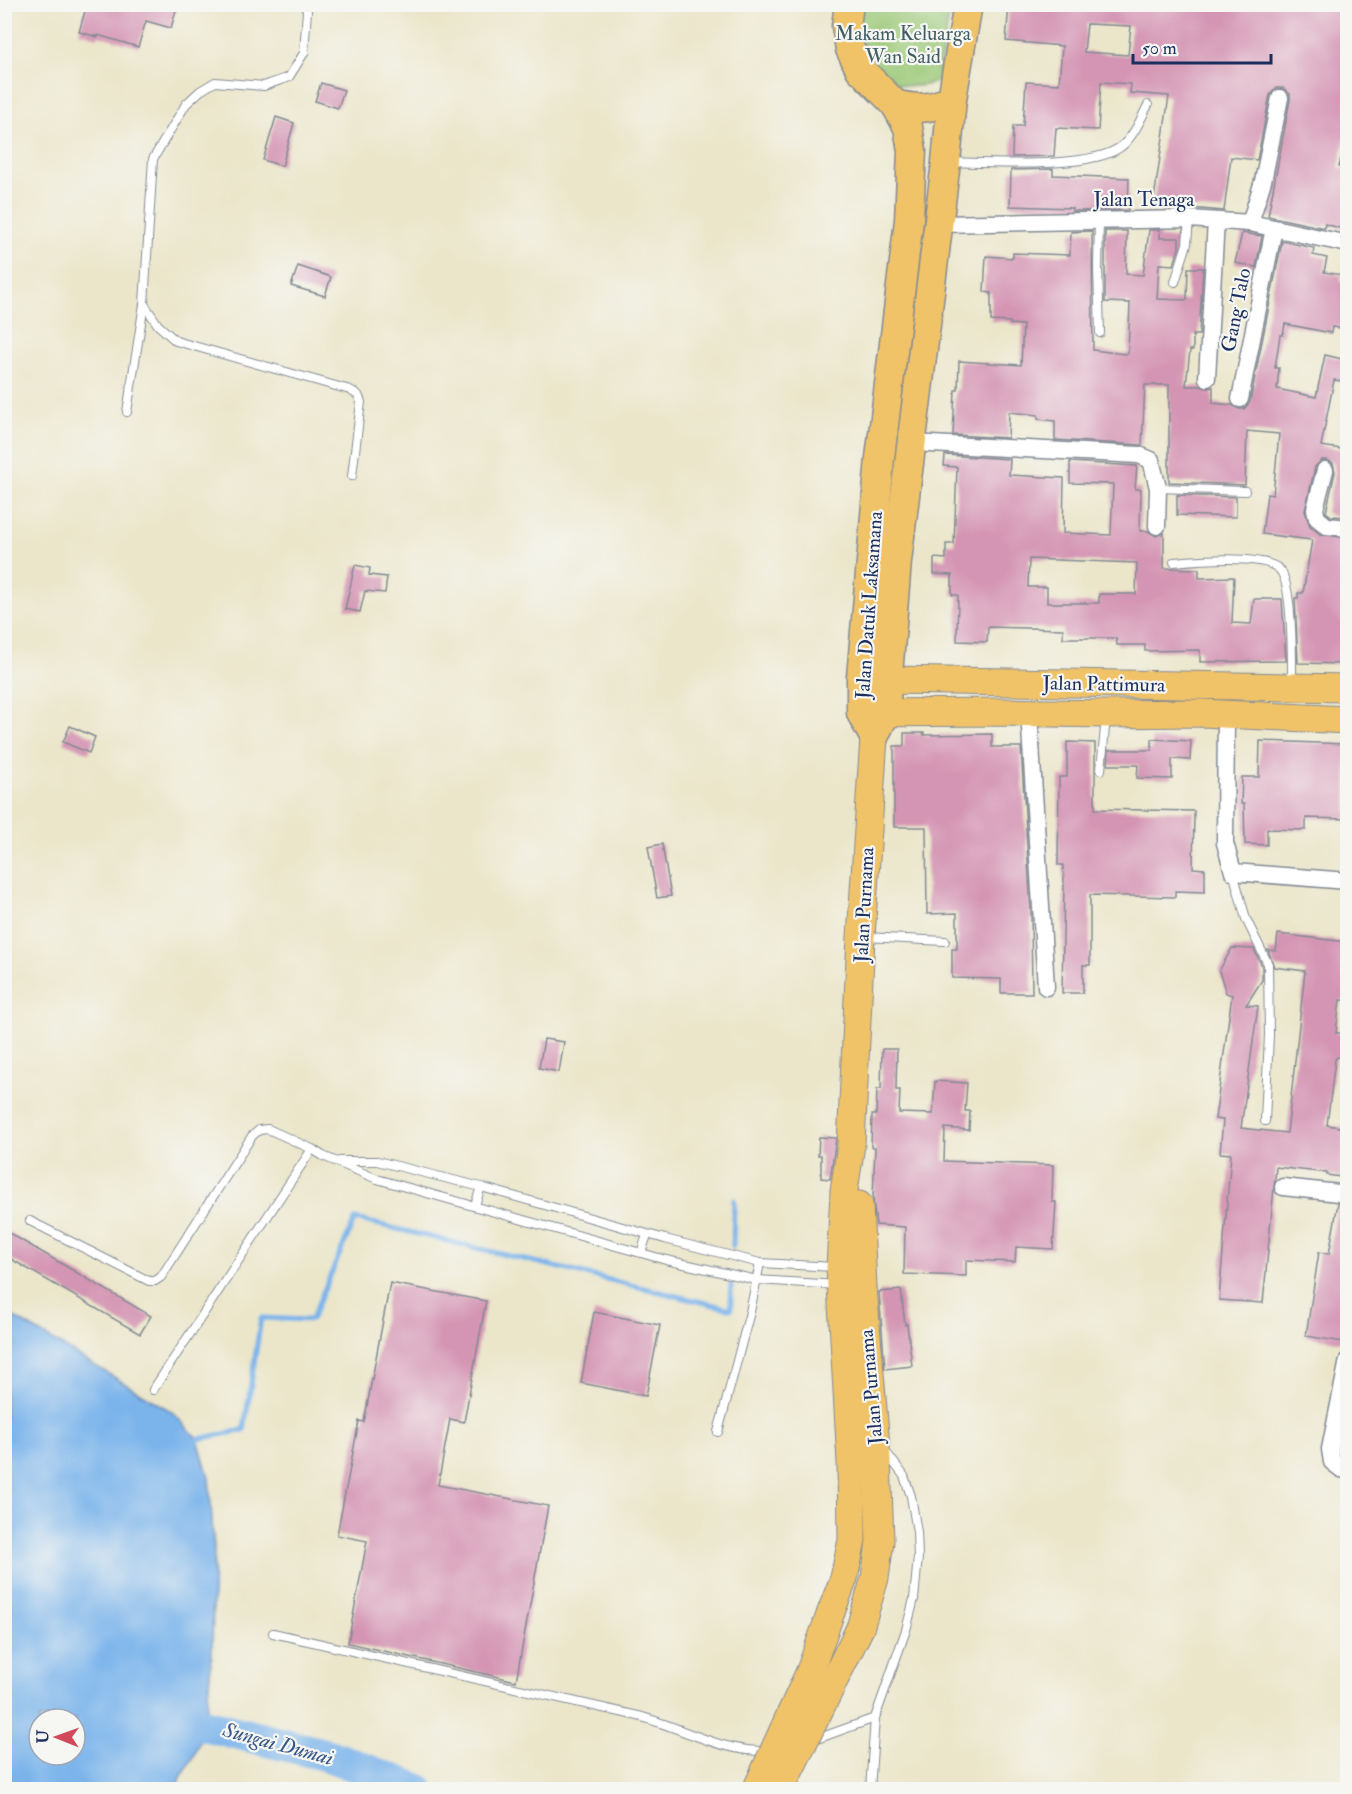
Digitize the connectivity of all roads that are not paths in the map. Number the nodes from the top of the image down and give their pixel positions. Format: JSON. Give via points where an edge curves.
{"nodes":[{"id":1,"x":304,"y":4,"type":"edge"},
{"id":2,"x":849,"y":4,"type":"edge"},
{"id":3,"x":968,"y":4,"type":"edge"},
{"id":4,"x":1280,"y":98,"type":"dead end"},
{"id":5,"x":952,"y":99,"type":"junction"},
{"id":6,"x":895,"y":104,"type":"junction"},
{"id":7,"x":1148,"y":105,"type":"dead end"},
{"id":8,"x":946,"y":162,"type":"junction"},
{"id":9,"x":1189,"y":219,"type":"junction"},
{"id":10,"x":1099,"y":220,"type":"junction"},
{"id":11,"x":1216,"y":221,"type":"junction"},
{"id":12,"x":1250,"y":223,"type":"junction"},
{"id":13,"x":939,"y":224,"type":"junction"},
{"id":14,"x":1274,"y":228,"type":"junction"},
{"id":15,"x":1347,"y":244,"type":"edge"},
{"id":16,"x":1175,"y":282,"type":"dead end"},
{"id":17,"x":144,"y":304,"type":"junction"},
{"id":18,"x":1100,"y":333,"type":"dead end"},
{"id":19,"x":1207,"y":378,"type":"dead end"},
{"id":20,"x":1240,"y":399,"type":"dead end"},
{"id":21,"x":127,"y":412,"type":"dead end"},
{"id":22,"x":912,"y":443,"type":"junction"},
{"id":23,"x":1325,"y":470,"type":"dead end"},
{"id":24,"x":352,"y":476,"type":"dead end"},
{"id":25,"x":1158,"y":488,"type":"junction"},
{"id":26,"x":1245,"y":491,"type":"dead end"},
{"id":27,"x":1156,"y":526,"type":"dead end"},
{"id":28,"x":1347,"y":528,"type":"edge"},
{"id":29,"x":1174,"y":562,"type":"dead end"},
{"id":30,"x":861,"y":677,"type":"junction"},
{"id":31,"x":889,"y":680,"type":"junction"},
{"id":32,"x":1293,"y":687,"type":"junction"},
{"id":33,"x":1347,"y":688,"type":"edge"},
{"id":34,"x":1029,"y":712,"type":"junction"},
{"id":35,"x":1106,"y":714,"type":"junction"},
{"id":36,"x":1226,"y":714,"type":"junction"},
{"id":37,"x":1347,"y":720,"type":"edge"},
{"id":38,"x":874,"y":721,"type":"junction"},
{"id":39,"x":1101,"y":770,"type":"dead end"},
{"id":40,"x":1233,"y":872,"type":"junction"},
{"id":41,"x":1347,"y":881,"type":"edge"},
{"id":42,"x":861,"y":937,"type":"junction"},
{"id":43,"x":945,"y":941,"type":"dead end"},
{"id":44,"x":1046,"y":987,"type":"dead end"},
{"id":45,"x":1265,"y":1121,"type":"dead end"},
{"id":46,"x":312,"y":1149,"type":"junction"},
{"id":47,"x":336,"y":1161,"type":"junction"},
{"id":48,"x":481,"y":1187,"type":"junction"},
{"id":49,"x":1282,"y":1187,"type":"dead end"},
{"id":50,"x":1347,"y":1194,"type":"edge"},
{"id":51,"x":475,"y":1205,"type":"junction"},
{"id":52,"x":30,"y":1221,"type":"dead end"},
{"id":53,"x":647,"y":1234,"type":"junction"},
{"id":54,"x":642,"y":1253,"type":"junction"},
{"id":55,"x":760,"y":1263,"type":"junction"},
{"id":56,"x":852,"y":1277,"type":"junction"},
{"id":57,"x":757,"y":1280,"type":"junction"},
{"id":58,"x":1347,"y":1360,"type":"edge"},
{"id":59,"x":153,"y":1390,"type":"dead end"},
{"id":60,"x":718,"y":1432,"type":"dead end"},
{"id":61,"x":876,"y":1439,"type":"junction"},
{"id":62,"x":1347,"y":1470,"type":"edge"},
{"id":63,"x":273,"y":1633,"type":"dead end"},
{"id":64,"x":875,"y":1718,"type":"junction"},
{"id":65,"x":756,"y":1790,"type":"edge"},
{"id":66,"x":780,"y":1790,"type":"edge"},
{"id":67,"x":870,"y":1790,"type":"edge"}],
"edges":[{"from":1,"to":17,"type":"lane","via":[[304,53],[289,77],[264,86],[215,82],[186,104],[153,159]]},
{"from":2,"to":6,"type":"highway","name":"Jalan Datuk Laksamana","via":[[846,26],[850,49],[860,69]]},
{"from":3,"to":5,"type":"highway","name":"Jalan Datuk Laksamana"},
{"from":4,"to":12,"type":"street"},
{"from":5,"to":6,"type":"highway","via":[[929,108]]},
{"from":5,"to":8,"type":"highway","name":"Jalan Datuk Laksamana"},
{"from":6,"to":30,"type":"highway","name":"Jalan Datuk Laksamana","via":[[908,127],[912,175],[880,458]]},
{"from":7,"to":8,"type":"lane","via":[[1123,145],[1107,156],[1022,165]]},
{"from":8,"to":13,"type":"highway","name":"Jalan Datuk Laksamana"},
{"from":9,"to":10,"type":"street","name":"Jalan Tenaga"},
{"from":9,"to":11,"type":"street","name":"Jalan Tenaga"},
{"from":9,"to":16,"type":"lane","via":[[1187,244]]},
{"from":10,"to":13,"type":"street","name":"Jalan Tenaga"},
{"from":10,"to":18,"type":"lane"},
{"from":11,"to":12,"type":"street","name":"Jalan Tenaga"},
{"from":11,"to":19,"type":"street"},
{"from":12,"to":14,"type":"street","name":"Jalan Tenaga"},
{"from":13,"to":22,"type":"highway","name":"Jalan Datuk Laksamana"},
{"from":14,"to":15,"type":"street","name":"Jalan Tenaga"},
{"from":14,"to":20,"type":"street","name":"Gang Talo"},
{"from":17,"to":21,"type":"lane"},
{"from":17,"to":24,"type":"lane","via":[[158,325],[176,341],[358,395],[361,402]]},
{"from":22,"to":25,"type":"street","via":[[1139,455],[1151,460]]},
{"from":22,"to":31,"type":"highway","name":"Jalan Datuk Laksamana","via":[[897,561]]},
{"from":23,"to":28,"type":"street","via":[[1317,518],[1327,526]]},
{"from":25,"to":26,"type":"lane"},
{"from":25,"to":27,"type":"street"},
{"from":29,"to":32,"type":"lane","via":[[1262,561],[1278,568],[1284,576],[1292,628]]},
{"from":30,"to":31,"type":"main road","name":"Jalan Pattimura"},
{"from":30,"to":38,"type":"highway","name":"Jalan Datuk Laksamana"},
{"from":31,"to":32,"type":"main road","name":"Jalan Pattimura"},
{"from":31,"to":38,"type":"highway","name":"Jalan Datuk Laksamana"},
{"from":32,"to":33,"type":"main road","name":"Jalan Pattimura"},
{"from":34,"to":35,"type":"main road","name":"Jalan Pattimura"},
{"from":34,"to":38,"type":"main road","name":"Jalan Pattimura"},
{"from":34,"to":44,"type":"street"},
{"from":35,"to":36,"type":"main road","name":"Jalan Pattimura"},
{"from":35,"to":39,"type":"lane"},
{"from":36,"to":37,"type":"main road","name":"Jalan Pattimura"},
{"from":36,"to":40,"type":"street","via":[[1225,843]]},
{"from":38,"to":42,"type":"main road","name":"Jalan Purnama"},
{"from":40,"to":41,"type":"street"},
{"from":40,"to":45,"type":"lane","via":[[1246,919],[1268,964]]},
{"from":42,"to":43,"type":"lane"},
{"from":42,"to":56,"type":"main road","name":"Jalan Purnama","via":[[851,1144],[859,1205]]},
{"from":46,"to":47,"type":"lane"},
{"from":46,"to":52,"type":"lane","via":[[268,1129],[259,1130],[155,1281]]},
{"from":46,"to":59,"type":"lane"},
{"from":47,"to":48,"type":"lane","via":[[376,1161]]},
{"from":47,"to":51,"type":"lane","via":[[377,1179]]},
{"from":48,"to":51,"type":"lane"},
{"from":48,"to":53,"type":"lane"},
{"from":49,"to":50,"type":"street"},
{"from":51,"to":54,"type":"lane"},
{"from":53,"to":54,"type":"lane"},
{"from":53,"to":55,"type":"lane"},
{"from":54,"to":57,"type":"lane"},
{"from":55,"to":56,"type":"lane"},
{"from":55,"to":57,"type":"lane"},
{"from":56,"to":57,"type":"lane"},
{"from":56,"to":61,"type":"main road","name":"Jalan Purnama"},
{"from":56,"to":65,"type":"main road","name":"Jalan Purnama","bridge":true,"via":[[852,1540],[844,1578],[810,1671]]},
{"from":57,"to":60,"type":"lane"},
{"from":58,"to":62,"type":"street","via":[[1330,1449],[1332,1462]]},
{"from":61,"to":64,"type":"lane","via":[[904,1476],[911,1496],[918,1557],[906,1630]]},
{"from":61,"to":66,"type":"main road","name":"Jalan Purnama","bridge":true,"via":[[880,1541],[875,1578],[860,1628]]},
{"from":63,"to":64,"type":"lane","via":[[642,1717],[738,1749],[789,1749]]},
{"from":64,"to":67,"type":"lane"}]}
